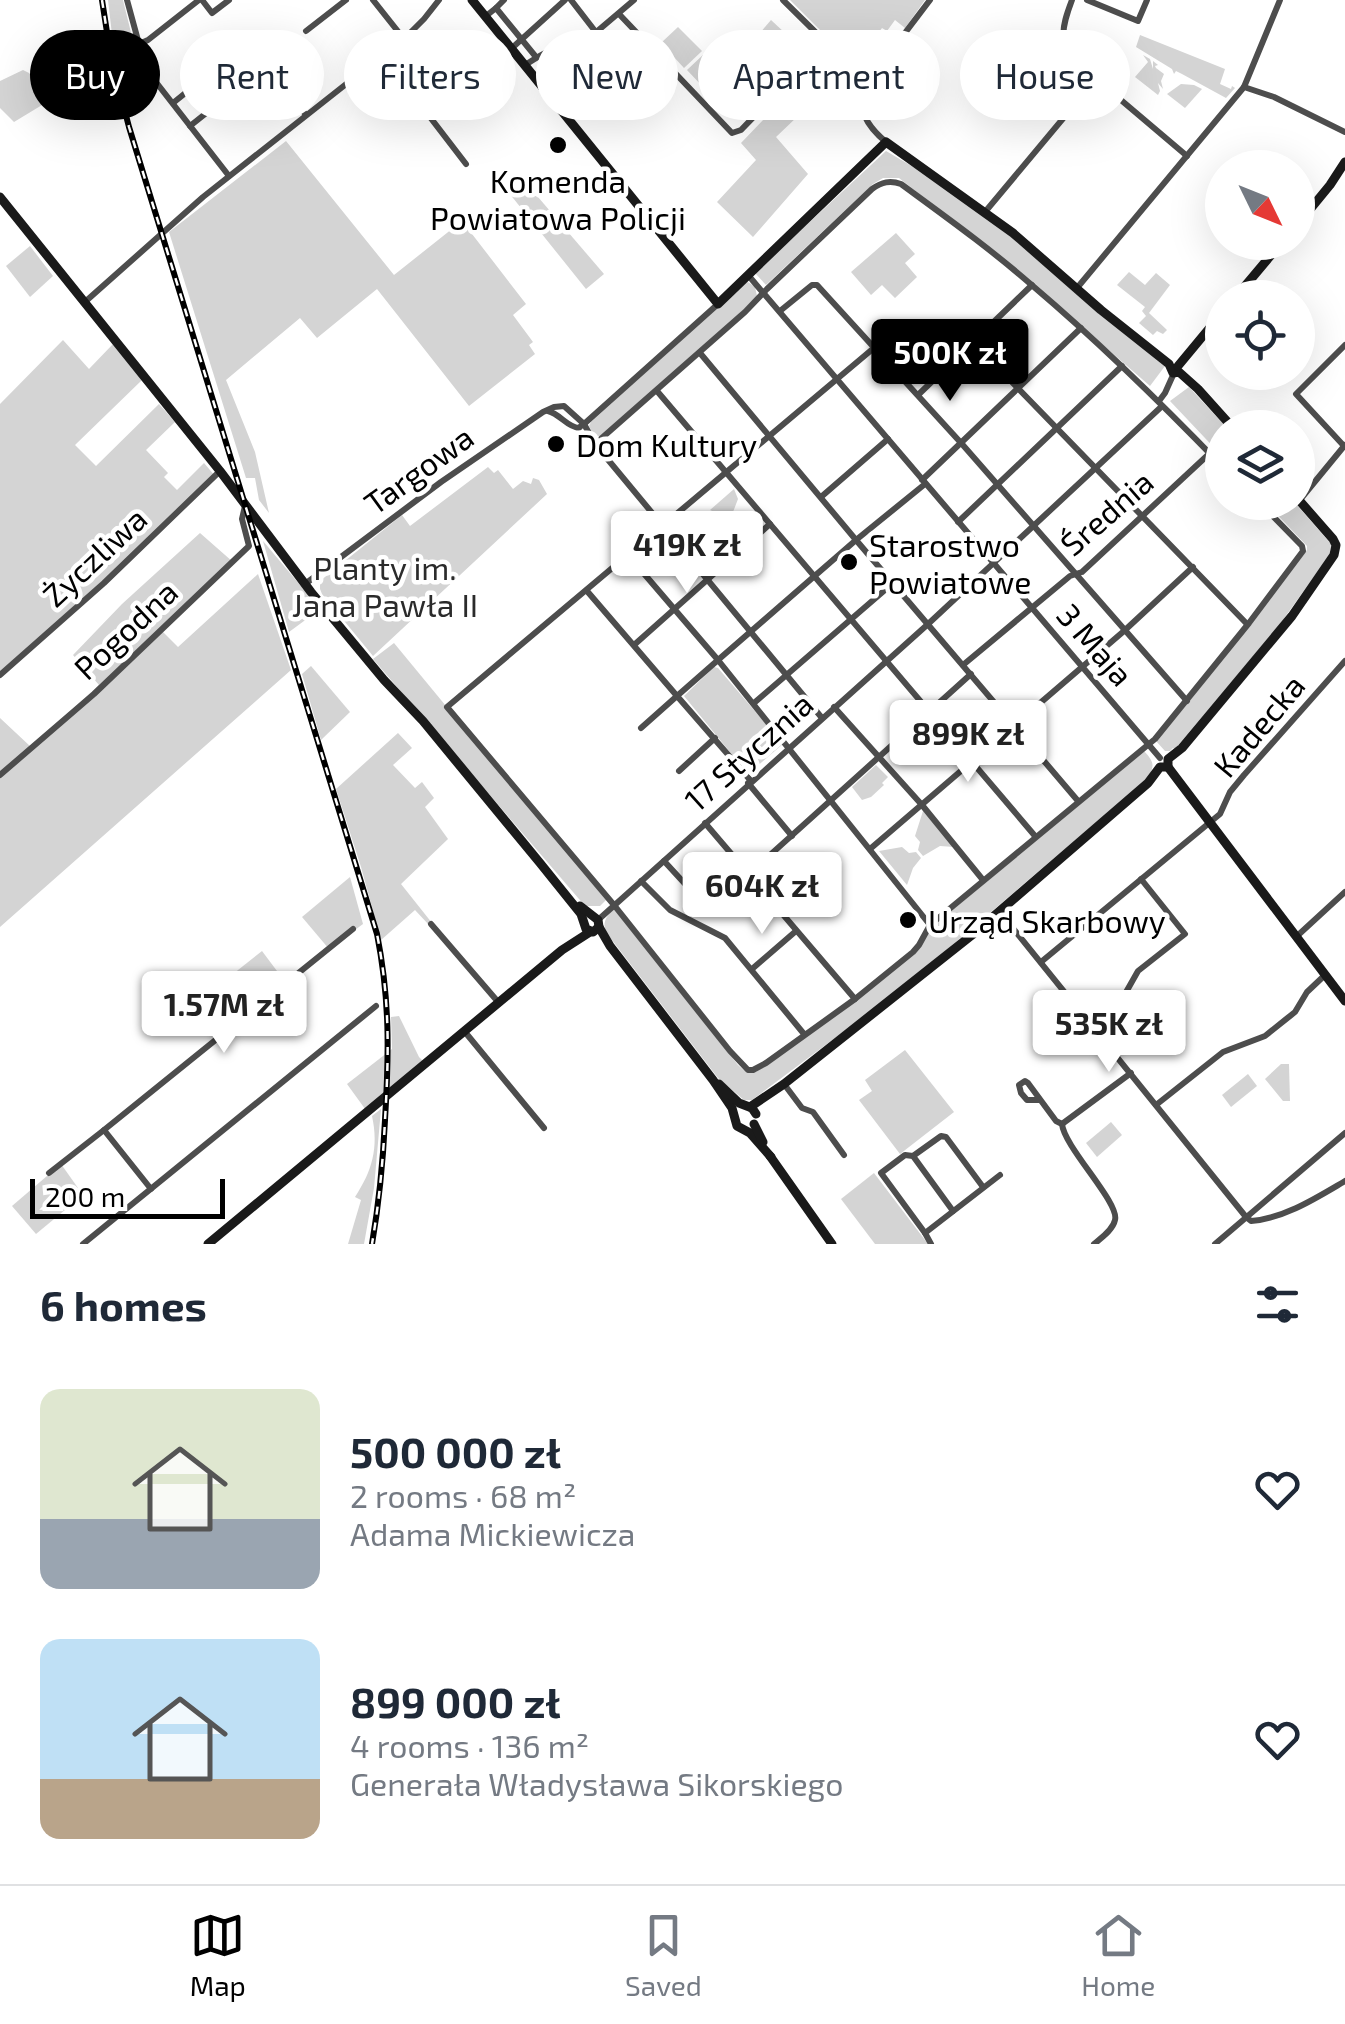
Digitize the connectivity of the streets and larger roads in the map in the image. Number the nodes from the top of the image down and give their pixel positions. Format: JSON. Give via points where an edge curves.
{"nodes":[{"id":1,"x":127,"y":0,"type":"edge"},
{"id":2,"x":200,"y":0,"type":"edge"},
{"id":3,"x":229,"y":0,"type":"edge"},
{"id":4,"x":346,"y":0,"type":"edge"},
{"id":5,"x":373,"y":0,"type":"edge"},
{"id":6,"x":439,"y":0,"type":"edge"},
{"id":7,"x":472,"y":0,"type":"edge"},
{"id":8,"x":504,"y":0,"type":"edge"},
{"id":9,"x":568,"y":0,"type":"edge"},
{"id":10,"x":634,"y":0,"type":"edge"},
{"id":11,"x":783,"y":0,"type":"edge"},
{"id":12,"x":930,"y":0,"type":"edge"},
{"id":13,"x":1061,"y":0,"type":"edge"},
{"id":14,"x":1087,"y":0,"type":"edge"},
{"id":15,"x":1146,"y":0,"type":"edge"},
{"id":16,"x":1280,"y":0,"type":"edge"},
{"id":17,"x":1071,"y":2,"type":"edge"},
{"id":18,"x":496,"y":8,"type":"junction"},
{"id":19,"x":619,"y":14,"type":"junction"},
{"id":20,"x":486,"y":16,"type":"junction"},
{"id":21,"x":134,"y":30,"type":"edge"},
{"id":22,"x":307,"y":30,"type":"edge"},
{"id":23,"x":397,"y":30,"type":"edge"},
{"id":24,"x":413,"y":30,"type":"edge"},
{"id":25,"x":497,"y":30,"type":"edge"},
{"id":26,"x":594,"y":30,"type":"edge"},
{"id":27,"x":596,"y":30,"type":"edge"},
{"id":28,"x":814,"y":30,"type":"edge"},
{"id":29,"x":908,"y":30,"type":"edge"},
{"id":30,"x":1063,"y":30,"type":"edge"},
{"id":31,"x":160,"y":31,"type":"edge"},
{"id":32,"x":522,"y":39,"type":"junction"},
{"id":33,"x":516,"y":44,"type":"edge"},
{"id":34,"x":516,"y":53,"type":"edge"},
{"id":35,"x":536,"y":57,"type":"joint"},
{"id":36,"x":525,"y":65,"type":"junction"},
{"id":37,"x":344,"y":85,"type":"edge"},
{"id":38,"x":1244,"y":87,"type":"junction"},
{"id":39,"x":160,"y":88,"type":"edge"},
{"id":40,"x":698,"y":96,"type":"edge"},
{"id":41,"x":180,"y":97,"type":"edge"},
{"id":42,"x":324,"y":101,"type":"edge"},
{"id":43,"x":172,"y":103,"type":"junction"},
{"id":44,"x":1130,"y":108,"type":"edge"},
{"id":45,"x":198,"y":120,"type":"edge"},
{"id":46,"x":300,"y":120,"type":"edge"},
{"id":47,"x":433,"y":120,"type":"edge"},
{"id":48,"x":721,"y":120,"type":"edge"},
{"id":49,"x":751,"y":120,"type":"edge"},
{"id":50,"x":867,"y":120,"type":"edge"},
{"id":51,"x":1062,"y":120,"type":"edge"},
{"id":52,"x":190,"y":126,"type":"junction"},
{"id":53,"x":1345,"y":132,"type":"edge"},
{"id":54,"x":886,"y":142,"type":"junction"},
{"id":55,"x":1187,"y":156,"type":"junction"},
{"id":56,"x":1345,"y":162,"type":"edge"},
{"id":57,"x":466,"y":164,"type":"dead end"},
{"id":58,"x":229,"y":176,"type":"junction"},
{"id":59,"x":0,"y":196,"type":"edge"},
{"id":60,"x":1315,"y":203,"type":"edge"},
{"id":61,"x":985,"y":212,"type":"junction"},
{"id":62,"x":1267,"y":260,"type":"edge"},
{"id":63,"x":748,"y":275,"type":"junction"},
{"id":64,"x":1250,"y":280,"type":"edge"},
{"id":65,"x":1032,"y":285,"type":"junction"},
{"id":66,"x":1077,"y":288,"type":"junction"},
{"id":67,"x":764,"y":292,"type":"junction"},
{"id":68,"x":86,"y":301,"type":"junction"},
{"id":69,"x":718,"y":304,"type":"junction"},
{"id":70,"x":780,"y":311,"type":"junction"},
{"id":71,"x":1081,"y":328,"type":"junction"},
{"id":72,"x":1205,"y":334,"type":"edge"},
{"id":73,"x":973,"y":342,"type":"junction"},
{"id":74,"x":1345,"y":345,"type":"edge"},
{"id":75,"x":875,"y":347,"type":"junction"},
{"id":76,"x":700,"y":353,"type":"junction"},
{"id":77,"x":1122,"y":366,"type":"junction"},
{"id":78,"x":1176,"y":370,"type":"junction"},
{"id":79,"x":837,"y":379,"type":"junction"},
{"id":80,"x":1019,"y":389,"type":"junction"},
{"id":81,"x":657,"y":391,"type":"junction"},
{"id":82,"x":918,"y":394,"type":"junction"},
{"id":83,"x":1160,"y":404,"type":"junction"},
{"id":84,"x":1215,"y":410,"type":"edge"},
{"id":85,"x":584,"y":424,"type":"junction"},
{"id":86,"x":1058,"y":428,"type":"junction"},
{"id":87,"x":769,"y":437,"type":"junction"},
{"id":88,"x":888,"y":439,"type":"junction"},
{"id":89,"x":595,"y":444,"type":"junction"},
{"id":90,"x":962,"y":444,"type":"junction"},
{"id":91,"x":1345,"y":446,"type":"edge"},
{"id":92,"x":1205,"y":448,"type":"edge"},
{"id":93,"x":1205,"y":458,"type":"edge"},
{"id":94,"x":1096,"y":468,"type":"junction"},
{"id":95,"x":220,"y":471,"type":"junction"},
{"id":96,"x":727,"y":473,"type":"junction"},
{"id":97,"x":1315,"y":480,"type":"edge"},
{"id":98,"x":923,"y":482,"type":"junction"},
{"id":99,"x":998,"y":485,"type":"junction"},
{"id":100,"x":820,"y":497,"type":"junction"},
{"id":101,"x":246,"y":505,"type":"junction"},
{"id":102,"x":1144,"y":516,"type":"junction"},
{"id":103,"x":1315,"y":518,"type":"edge"},
{"id":104,"x":1276,"y":520,"type":"edge"},
{"id":105,"x":958,"y":522,"type":"junction"},
{"id":106,"x":770,"y":524,"type":"junction"},
{"id":107,"x":662,"y":527,"type":"junction"},
{"id":108,"x":1032,"y":527,"type":"junction"},
{"id":109,"x":856,"y":540,"type":"junction"},
{"id":110,"x":1340,"y":544,"type":"edge"},
{"id":111,"x":628,"y":556,"type":"junction"},
{"id":112,"x":994,"y":564,"type":"junction"},
{"id":113,"x":1193,"y":567,"type":"junction"},
{"id":114,"x":1074,"y":574,"type":"junction"},
{"id":115,"x":814,"y":577,"type":"junction"},
{"id":116,"x":706,"y":581,"type":"junction"},
{"id":117,"x":892,"y":583,"type":"junction"},
{"id":118,"x":305,"y":584,"type":"junction"},
{"id":119,"x":586,"y":591,"type":"junction"},
{"id":120,"x":1032,"y":608,"type":"junction"},
{"id":121,"x":674,"y":609,"type":"junction"},
{"id":122,"x":850,"y":620,"type":"junction"},
{"id":123,"x":927,"y":625,"type":"junction"},
{"id":124,"x":1247,"y":625,"type":"junction"},
{"id":125,"x":1124,"y":631,"type":"junction"},
{"id":126,"x":750,"y":633,"type":"junction"},
{"id":127,"x":634,"y":645,"type":"junction"},
{"id":128,"x":718,"y":660,"type":"junction"},
{"id":129,"x":886,"y":662,"type":"junction"},
{"id":130,"x":1345,"y":662,"type":"edge"},
{"id":131,"x":963,"y":666,"type":"junction"},
{"id":132,"x":1083,"y":667,"type":"junction"},
{"id":133,"x":971,"y":674,"type":"junction"},
{"id":134,"x":0,"y":675,"type":"edge"},
{"id":135,"x":786,"y":676,"type":"junction"},
{"id":136,"x":677,"y":696,"type":"junction"},
{"id":137,"x":1186,"y":702,"type":"junction"},
{"id":138,"x":754,"y":704,"type":"junction"},
{"id":139,"x":834,"y":707,"type":"junction"},
{"id":140,"x":930,"y":711,"type":"junction"},
{"id":141,"x":822,"y":718,"type":"junction"},
{"id":142,"x":1014,"y":726,"type":"junction"},
{"id":143,"x":642,"y":728,"type":"dead end"},
{"id":144,"x":715,"y":738,"type":"junction"},
{"id":145,"x":1149,"y":744,"type":"junction"},
{"id":146,"x":789,"y":748,"type":"junction"},
{"id":147,"x":879,"y":757,"type":"junction"},
{"id":148,"x":972,"y":762,"type":"junction"},
{"id":149,"x":1164,"y":763,"type":"junction"},
{"id":150,"x":679,"y":771,"type":"dead end"},
{"id":151,"x":0,"y":775,"type":"edge"},
{"id":152,"x":750,"y":782,"type":"junction"},
{"id":153,"x":831,"y":800,"type":"junction"},
{"id":154,"x":1078,"y":802,"type":"junction"},
{"id":155,"x":922,"y":805,"type":"junction"},
{"id":156,"x":705,"y":823,"type":"junction"},
{"id":157,"x":1211,"y":823,"type":"junction"},
{"id":158,"x":792,"y":836,"type":"junction"},
{"id":159,"x":1035,"y":836,"type":"junction"},
{"id":160,"x":870,"y":849,"type":"junction"},
{"id":161,"x":664,"y":861,"type":"junction"},
{"id":162,"x":748,"y":875,"type":"junction"},
{"id":163,"x":1142,"y":879,"type":"junction"},
{"id":164,"x":983,"y":880,"type":"junction"},
{"id":165,"x":641,"y":881,"type":"junction"},
{"id":166,"x":1345,"y":892,"type":"edge"},
{"id":167,"x":614,"y":905,"type":"junction"},
{"id":168,"x":708,"y":910,"type":"junction"},
{"id":169,"x":1000,"y":911,"type":"junction"},
{"id":170,"x":592,"y":923,"type":"junction"},
{"id":171,"x":431,"y":924,"type":"dead end"},
{"id":172,"x":930,"y":925,"type":"junction"},
{"id":173,"x":702,"y":927,"type":"junction"},
{"id":174,"x":353,"y":929,"type":"dead end"},
{"id":175,"x":796,"y":931,"type":"junction"},
{"id":176,"x":1296,"y":938,"type":"junction"},
{"id":177,"x":1041,"y":962,"type":"junction"},
{"id":178,"x":752,"y":970,"type":"junction"},
{"id":179,"x":1325,"y":975,"type":"junction"},
{"id":180,"x":855,"y":999,"type":"junction"},
{"id":181,"x":1345,"y":1001,"type":"edge"},
{"id":182,"x":499,"y":1003,"type":"junction"},
{"id":183,"x":376,"y":1006,"type":"dead end"},
{"id":184,"x":1090,"y":1023,"type":"junction"},
{"id":185,"x":465,"y":1032,"type":"junction"},
{"id":186,"x":804,"y":1034,"type":"junction"},
{"id":187,"x":1130,"y":1073,"type":"junction"},
{"id":188,"x":713,"y":1080,"type":"junction"},
{"id":189,"x":784,"y":1084,"type":"junction"},
{"id":190,"x":1040,"y":1100,"type":"dead end"},
{"id":191,"x":1156,"y":1105,"type":"junction"},
{"id":192,"x":734,"y":1115,"type":"junction"},
{"id":193,"x":750,"y":1116,"type":"junction"},
{"id":194,"x":1062,"y":1124,"type":"junction"},
{"id":195,"x":544,"y":1128,"type":"dead end"},
{"id":196,"x":104,"y":1130,"type":"junction"},
{"id":197,"x":1345,"y":1133,"type":"edge"},
{"id":198,"x":844,"y":1155,"type":"dead end"},
{"id":199,"x":913,"y":1156,"type":"junction"},
{"id":200,"x":49,"y":1173,"type":"dead end"},
{"id":201,"x":1000,"y":1174,"type":"dead end"},
{"id":202,"x":1345,"y":1182,"type":"edge"},
{"id":203,"x":983,"y":1188,"type":"junction"},
{"id":204,"x":151,"y":1189,"type":"junction"},
{"id":205,"x":953,"y":1210,"type":"junction"},
{"id":206,"x":1246,"y":1217,"type":"junction"},
{"id":207,"x":925,"y":1232,"type":"junction"},
{"id":208,"x":83,"y":1244,"type":"edge"},
{"id":209,"x":208,"y":1244,"type":"edge"},
{"id":210,"x":832,"y":1244,"type":"edge"},
{"id":211,"x":932,"y":1244,"type":"edge"},
{"id":212,"x":1094,"y":1244,"type":"edge"},
{"id":213,"x":1215,"y":1244,"type":"edge"}],
"edges":[{"from":1,"to":21,"type":"street"},
{"from":2,"to":3,"type":"street","via":[[212,13]]},
{"from":2,"to":31,"type":"street"},
{"from":4,"to":22,"type":"street"},
{"from":5,"to":23,"type":"street"},
{"from":6,"to":24,"type":"street"},
{"from":7,"to":20,"type":"street"},
{"from":8,"to":18,"type":"street"},
{"from":9,"to":26,"type":"street"},
{"from":9,"to":32,"type":"street"},
{"from":10,"to":19,"type":"street"},
{"from":11,"to":28,"type":"street"},
{"from":12,"to":29,"type":"street"},
{"from":13,"to":17,"type":"street"},
{"from":14,"to":15,"type":"street","via":[[1138,20]]},
{"from":16,"to":38,"type":"street"},
{"from":17,"to":30,"type":"street"},
{"from":18,"to":20,"type":"street"},
{"from":18,"to":32,"type":"street"},
{"from":19,"to":27,"type":"street"},
{"from":19,"to":40,"type":"street"},
{"from":20,"to":25,"type":"street"},
{"from":32,"to":33,"type":"street"},
{"from":32,"to":35,"type":"street"},
{"from":34,"to":36,"type":"street"},
{"from":35,"to":36,"type":"street"},
{"from":36,"to":69,"type":"street"},
{"from":37,"to":42,"type":"street"},
{"from":38,"to":53,"type":"street"},
{"from":38,"to":55,"type":"street"},
{"from":39,"to":43,"type":"street"},
{"from":41,"to":43,"type":"street"},
{"from":43,"to":52,"type":"street"},
{"from":44,"to":55,"type":"street"},
{"from":45,"to":52,"type":"street"},
{"from":46,"to":58,"type":"street"},
{"from":47,"to":57,"type":"street"},
{"from":48,"to":49,"type":"street","via":[[732,132]]},
{"from":50,"to":54,"type":"street"},
{"from":51,"to":61,"type":"street"},
{"from":52,"to":58,"type":"street"},
{"from":54,"to":61,"type":"street"},
{"from":54,"to":63,"type":"street"},
{"from":55,"to":66,"type":"street"},
{"from":56,"to":60,"type":"street"},
{"from":58,"to":68,"type":"street"},
{"from":59,"to":68,"type":"street"},
{"from":61,"to":66,"type":"street"},
{"from":62,"to":64,"type":"street"},
{"from":63,"to":67,"type":"street","name":"3 Maja"},
{"from":63,"to":69,"type":"street"},
{"from":65,"to":67,"type":"street","via":[[901,184],[887,182]]},
{"from":65,"to":71,"type":"street"},
{"from":65,"to":73,"type":"street"},
{"from":66,"to":78,"type":"street"},
{"from":67,"to":70,"type":"street","name":"3 Maja"},
{"from":67,"to":76,"type":"street"},
{"from":68,"to":95,"type":"street"},
{"from":69,"to":85,"type":"street"},
{"from":70,"to":75,"type":"street","via":[[815,284]]},
{"from":70,"to":79,"type":"street","name":"3 Maja"},
{"from":71,"to":77,"type":"street"},
{"from":71,"to":80,"type":"street"},
{"from":72,"to":78,"type":"street"},
{"from":73,"to":80,"type":"street"},
{"from":73,"to":82,"type":"street"},
{"from":74,"to":91,"type":"street","via":[[1296,394]]},
{"from":75,"to":79,"type":"street"},
{"from":75,"to":82,"type":"street"},
{"from":76,"to":81,"type":"street"},
{"from":76,"to":87,"type":"street"},
{"from":77,"to":83,"type":"street"},
{"from":77,"to":86,"type":"street"},
{"from":78,"to":83,"type":"street","name":"17 Stycznia"},
{"from":78,"to":84,"type":"street"},
{"from":79,"to":87,"type":"street"},
{"from":79,"to":88,"type":"street","name":"3 Maja"},
{"from":80,"to":86,"type":"street"},
{"from":80,"to":90,"type":"street"},
{"from":81,"to":89,"type":"street"},
{"from":81,"to":96,"type":"street"},
{"from":82,"to":90,"type":"street"},
{"from":83,"to":92,"type":"street"},
{"from":83,"to":94,"type":"street","name":"17 Stycznia"},
{"from":85,"to":89,"type":"street"},
{"from":85,"to":118,"type":"street","name":"Targowa","via":[[574,428],[547,410]]},
{"from":86,"to":94,"type":"street"},
{"from":86,"to":99,"type":"street"},
{"from":87,"to":96,"type":"street"},
{"from":87,"to":100,"type":"street"},
{"from":88,"to":98,"type":"street","name":"3 Maja"},
{"from":88,"to":100,"type":"street"},
{"from":89,"to":107,"type":"street"},
{"from":90,"to":98,"type":"street"},
{"from":90,"to":99,"type":"street"},
{"from":91,"to":97,"type":"street"},
{"from":93,"to":102,"type":"street","name":"Średnia"},
{"from":94,"to":102,"type":"street"},
{"from":94,"to":108,"type":"street","name":"17 Stycznia"},
{"from":95,"to":101,"type":"street"},
{"from":95,"to":134,"type":"street","name":"Życzliwa"},
{"from":96,"to":106,"type":"street"},
{"from":96,"to":107,"type":"street"},
{"from":98,"to":105,"type":"street","name":"3 Maja"},
{"from":98,"to":109,"type":"street"},
{"from":99,"to":105,"type":"street"},
{"from":99,"to":108,"type":"street"},
{"from":100,"to":109,"type":"street"},
{"from":101,"to":118,"type":"street"},
{"from":101,"to":151,"type":"street","name":"Pogodna","via":[[242,519],[250,546]]},
{"from":102,"to":113,"type":"street"},
{"from":102,"to":114,"type":"street","name":"Średnia"},
{"from":103,"to":110,"type":"street"},
{"from":104,"to":124,"type":"street","via":[[1303,548]]},
{"from":105,"to":112,"type":"street","name":"3 Maja"},
{"from":106,"to":115,"type":"street"},
{"from":106,"to":116,"type":"street"},
{"from":107,"to":111,"type":"street"},
{"from":107,"to":116,"type":"street"},
{"from":108,"to":112,"type":"street","name":"17 Stycznia"},
{"from":108,"to":114,"type":"street"},
{"from":109,"to":115,"type":"street"},
{"from":109,"to":117,"type":"street"},
{"from":110,"to":149,"type":"street","via":[[1300,604]]},
{"from":111,"to":119,"type":"street"},
{"from":111,"to":121,"type":"street"},
{"from":112,"to":120,"type":"street","name":"3 Maja"},
{"from":112,"to":123,"type":"street","name":"17 Stycznia"},
{"from":113,"to":124,"type":"street"},
{"from":113,"to":125,"type":"street"},
{"from":114,"to":120,"type":"street","name":"Średnia"},
{"from":114,"to":125,"type":"street"},
{"from":115,"to":122,"type":"street"},
{"from":115,"to":126,"type":"street"},
{"from":116,"to":121,"type":"street"},
{"from":116,"to":126,"type":"street"},
{"from":117,"to":122,"type":"street"},
{"from":117,"to":123,"type":"street"},
{"from":118,"to":170,"type":"street"},
{"from":119,"to":127,"type":"street"},
{"from":119,"to":167,"type":"street","via":[[446,707]]},
{"from":120,"to":131,"type":"street","name":"Średnia"},
{"from":120,"to":132,"type":"street","name":"3 Maja"},
{"from":121,"to":127,"type":"street"},
{"from":121,"to":128,"type":"street"},
{"from":122,"to":129,"type":"street"},
{"from":122,"to":135,"type":"street"},
{"from":123,"to":129,"type":"street","name":"17 Stycznia"},
{"from":123,"to":131,"type":"street"},
{"from":124,"to":137,"type":"street"},
{"from":125,"to":132,"type":"street"},
{"from":125,"to":137,"type":"street"},
{"from":126,"to":128,"type":"street"},
{"from":126,"to":135,"type":"street"},
{"from":127,"to":136,"type":"street"},
{"from":128,"to":136,"type":"street"},
{"from":128,"to":138,"type":"street"},
{"from":129,"to":139,"type":"street","name":"17 Stycznia"},
{"from":129,"to":140,"type":"street"},
{"from":130,"to":157,"type":"street","name":"Kadecka","via":[[1244,775]]},
{"from":131,"to":133,"type":"street"},
{"from":132,"to":142,"type":"street"},
{"from":132,"to":145,"type":"street","name":"3 Maja"},
{"from":133,"to":140,"type":"street"},
{"from":133,"to":142,"type":"street"},
{"from":135,"to":138,"type":"street"},
{"from":135,"to":141,"type":"street"},
{"from":136,"to":143,"type":"street"},
{"from":136,"to":144,"type":"street"},
{"from":137,"to":145,"type":"street"},
{"from":138,"to":146,"type":"street"},
{"from":139,"to":141,"type":"street","name":"17 Stycznia"},
{"from":139,"to":147,"type":"street"},
{"from":140,"to":147,"type":"street"},
{"from":140,"to":148,"type":"street"},
{"from":141,"to":146,"type":"street","name":"17 Stycznia"},
{"from":142,"to":148,"type":"street"},
{"from":142,"to":154,"type":"street"},
{"from":144,"to":150,"type":"street"},
{"from":144,"to":152,"type":"street"},
{"from":145,"to":149,"type":"street","name":"3 Maja"},
{"from":145,"to":154,"type":"street"},
{"from":146,"to":152,"type":"street","name":"17 Stycznia"},
{"from":146,"to":153,"type":"street"},
{"from":147,"to":153,"type":"street"},
{"from":147,"to":155,"type":"street"},
{"from":148,"to":155,"type":"street"},
{"from":148,"to":159,"type":"street"},
{"from":149,"to":157,"type":"street"},
{"from":149,"to":169,"type":"street"},
{"from":152,"to":156,"type":"street","name":"17 Stycznia"},
{"from":152,"to":158,"type":"street"},
{"from":153,"to":158,"type":"street"},
{"from":153,"to":160,"type":"street"},
{"from":154,"to":159,"type":"street"},
{"from":155,"to":160,"type":"street"},
{"from":155,"to":164,"type":"street"},
{"from":156,"to":161,"type":"street","name":"17 Stycznia"},
{"from":156,"to":162,"type":"street"},
{"from":157,"to":163,"type":"street","name":"Kadecka"},
{"from":157,"to":176,"type":"street"},
{"from":158,"to":162,"type":"street"},
{"from":159,"to":164,"type":"street"},
{"from":160,"to":172,"type":"street"},
{"from":161,"to":165,"type":"street","name":"17 Stycznia"},
{"from":161,"to":168,"type":"street"},
{"from":162,"to":168,"type":"street"},
{"from":162,"to":175,"type":"street"},
{"from":163,"to":177,"type":"street","name":"Kadecka"},
{"from":163,"to":184,"type":"street","via":[[1186,934]]},
{"from":164,"to":172,"type":"street"},
{"from":165,"to":167,"type":"street","name":"17 Stycznia"},
{"from":165,"to":173,"type":"street","via":[[670,910]]},
{"from":166,"to":176,"type":"street"},
{"from":167,"to":170,"type":"street","name":"17 Stycznia"},
{"from":167,"to":186,"type":"street","via":[[748,1070]]},
{"from":168,"to":173,"type":"street"},
{"from":169,"to":177,"type":"street"},
{"from":169,"to":189,"type":"street"},
{"from":170,"to":182,"type":"street"},
{"from":170,"to":188,"type":"street"},
{"from":171,"to":182,"type":"street"},
{"from":172,"to":180,"type":"street","via":[[913,952]]},
{"from":173,"to":178,"type":"street","via":[[726,938]]},
{"from":174,"to":196,"type":"street"},
{"from":175,"to":178,"type":"street"},
{"from":175,"to":180,"type":"street"},
{"from":176,"to":179,"type":"street"},
{"from":177,"to":184,"type":"street"},
{"from":178,"to":186,"type":"street"},
{"from":179,"to":181,"type":"street"},
{"from":179,"to":191,"type":"street","via":[[1262,1038],[1223,1052]]},
{"from":180,"to":186,"type":"street"},
{"from":182,"to":185,"type":"street"},
{"from":183,"to":204,"type":"street"},
{"from":184,"to":187,"type":"street"},
{"from":185,"to":195,"type":"street"},
{"from":185,"to":209,"type":"street"},
{"from":187,"to":191,"type":"street"},
{"from":187,"to":194,"type":"street"},
{"from":188,"to":192,"type":"street"},
{"from":188,"to":193,"type":"street"},
{"from":189,"to":193,"type":"street"},
{"from":189,"to":198,"type":"street"},
{"from":190,"to":194,"type":"street"},
{"from":191,"to":206,"type":"street"},
{"from":192,"to":193,"type":"street","via":[[738,1108]]},
{"from":192,"to":193,"type":"street","via":[[737,1126]]},
{"from":193,"to":210,"type":"street"},
{"from":194,"to":212,"type":"street","via":[[1115,1214],[1110,1230]]},
{"from":196,"to":200,"type":"street"},
{"from":196,"to":204,"type":"street"},
{"from":197,"to":206,"type":"street"},
{"from":199,"to":203,"type":"street","via":[[946,1137]]},
{"from":199,"to":205,"type":"street"},
{"from":199,"to":207,"type":"street","via":[[881,1173]]},
{"from":201,"to":203,"type":"street"},
{"from":202,"to":206,"type":"street","via":[[1270,1218]]},
{"from":203,"to":205,"type":"street"},
{"from":204,"to":208,"type":"street"},
{"from":205,"to":207,"type":"street"},
{"from":206,"to":213,"type":"street"},
{"from":207,"to":211,"type":"street"}]}
